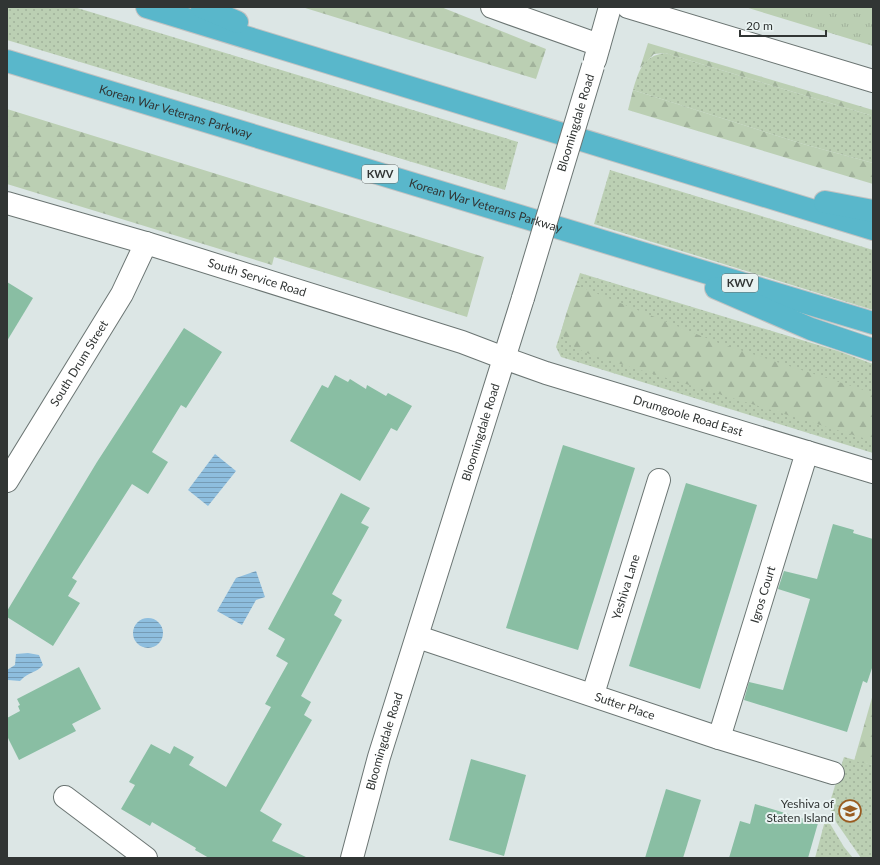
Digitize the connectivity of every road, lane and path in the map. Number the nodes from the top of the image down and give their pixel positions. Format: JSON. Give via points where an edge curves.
{"nodes":[{"id":1,"x":147,"y":7,"type":"edge"},
{"id":2,"x":202,"y":7,"type":"edge"},
{"id":3,"x":492,"y":7,"type":"edge"},
{"id":4,"x":610,"y":7,"type":"edge"},
{"id":5,"x":628,"y":7,"type":"edge"},
{"id":6,"x":599,"y":45,"type":"junction"},
{"id":7,"x":7,"y":61,"type":"edge"},
{"id":8,"x":355,"y":70,"type":"junction"},
{"id":9,"x":7,"y":75,"type":"edge"},
{"id":10,"x":873,"y":81,"type":"edge"},
{"id":11,"x":155,"y":107,"type":"junction"},
{"id":12,"x":719,"y":182,"type":"junction"},
{"id":13,"x":7,"y":203,"type":"edge"},
{"id":14,"x":873,"y":211,"type":"edge"},
{"id":15,"x":873,"y":229,"type":"edge"},
{"id":16,"x":606,"y":242,"type":"junction"},
{"id":17,"x":146,"y":243,"type":"junction"},
{"id":18,"x":873,"y":323,"type":"edge"},
{"id":19,"x":873,"y":350,"type":"edge"},
{"id":20,"x":504,"y":358,"type":"junction"},
{"id":21,"x":806,"y":452,"type":"junction"},
{"id":22,"x":873,"y":472,"type":"edge"},
{"id":23,"x":659,"y":480,"type":"dead end"},
{"id":24,"x":7,"y":481,"type":"edge"},
{"id":25,"x":418,"y":637,"type":"junction"},
{"id":26,"x":593,"y":694,"type":"junction"},
{"id":27,"x":719,"y":738,"type":"junction"},
{"id":28,"x":832,"y":773,"type":"dead end"},
{"id":29,"x":66,"y":797,"type":"dead end"},
{"id":30,"x":146,"y":858,"type":"edge"},
{"id":31,"x":352,"y":858,"type":"edge"}],
"edges":[{"from":1,"to":8,"type":"highway"},
{"from":2,"to":8,"type":"highway"},
{"from":3,"to":6,"type":"street"},
{"from":4,"to":6,"type":"street","name":"Bloomingdale Road"},
{"from":5,"to":10,"type":"street"},
{"from":6,"to":20,"type":"street","name":"Bloomingdale Road","bridge":true},
{"from":7,"to":11,"type":"highway","name":"Korean War Veterans Parkway","number":"KWV"},
{"from":8,"to":12,"type":"highway"},
{"from":9,"to":11,"type":"highway"},
{"from":11,"to":16,"type":"highway","name":"Korean War Veterans Parkway","number":"KWV"},
{"from":12,"to":14,"type":"highway"},
{"from":12,"to":15,"type":"highway"},
{"from":13,"to":17,"type":"street","name":"South Service Road"},
{"from":16,"to":18,"type":"highway","name":"Korean War Veterans Parkway","number":"KWV"},
{"from":16,"to":19,"type":"highway","via":[[811,329]]},
{"from":17,"to":20,"type":"street","name":"South Service Road","via":[[462,342]]},
{"from":17,"to":24,"type":"street","name":"South Drum Street","via":[[122,294]]},
{"from":20,"to":21,"type":"street","name":"Drumgoole Road East"},
{"from":20,"to":25,"type":"street","name":"Bloomingdale Road"},
{"from":21,"to":22,"type":"street","name":"Drumgoole Road East"},
{"from":21,"to":27,"type":"street","name":"Igros Court"},
{"from":23,"to":26,"type":"street","name":"Yeshiva Lane"},
{"from":25,"to":26,"type":"street","name":"Sutter Place"},
{"from":25,"to":31,"type":"street","name":"Bloomingdale Road","via":[[380,757]]},
{"from":26,"to":27,"type":"street","name":"Sutter Place"},
{"from":27,"to":28,"type":"street","name":"Sutter Place"},
{"from":29,"to":30,"type":"street"}]}
